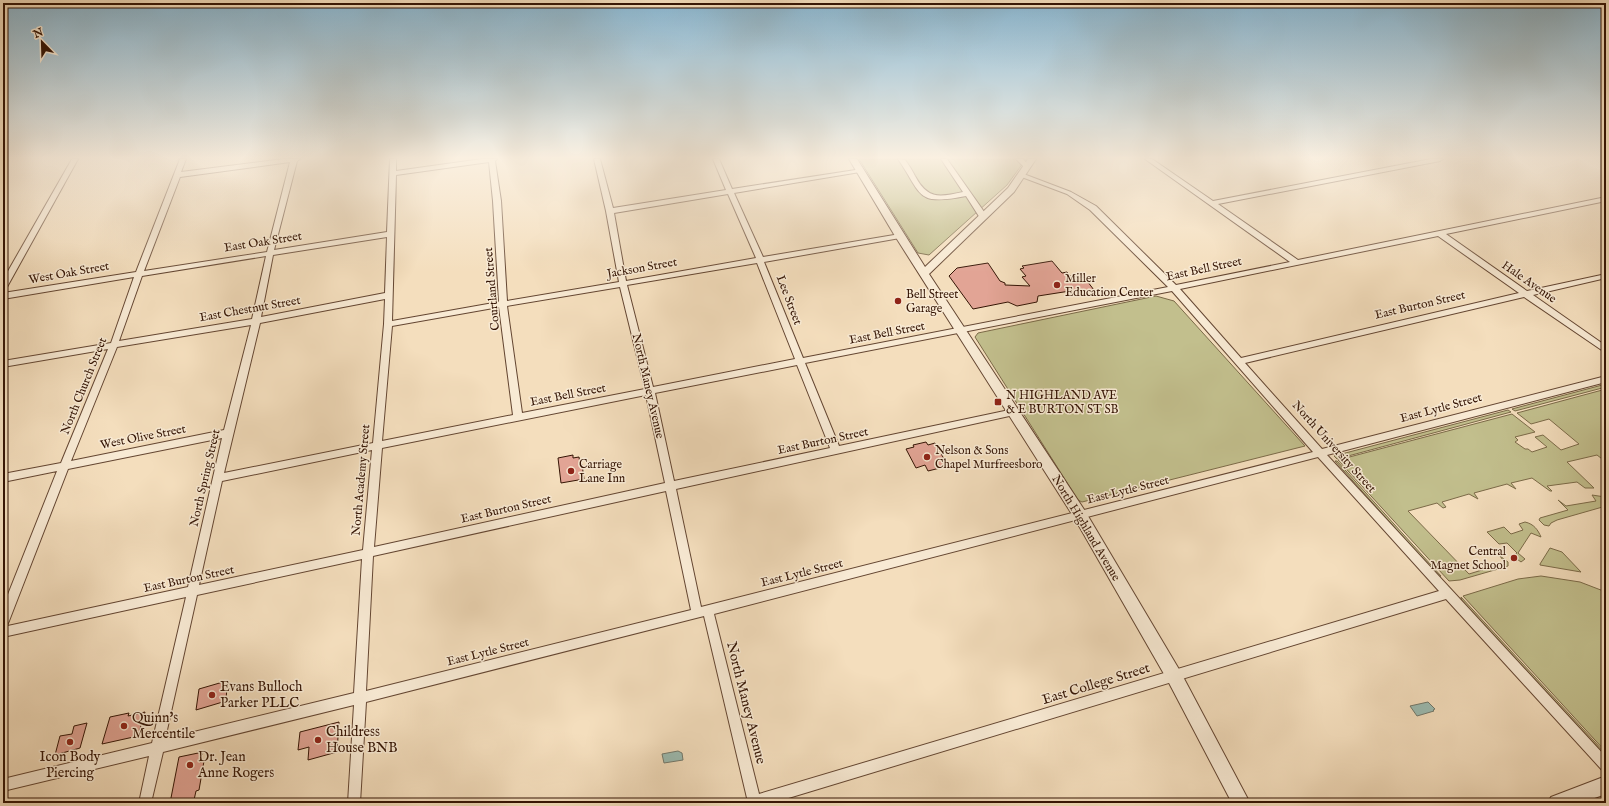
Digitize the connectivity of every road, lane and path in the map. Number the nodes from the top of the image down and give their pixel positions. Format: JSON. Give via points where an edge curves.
{"nodes":[{"id":1,"x":53,"y":197,"type":"edge"},
{"id":2,"x":168,"y":197,"type":"edge"},
{"id":3,"x":285,"y":197,"type":"edge"},
{"id":4,"x":392,"y":197,"type":"edge"},
{"id":5,"x":497,"y":197,"type":"edge"},
{"id":6,"x":606,"y":197,"type":"edge"},
{"id":7,"x":701,"y":197,"type":"edge"},
{"id":8,"x":732,"y":197,"type":"edge"},
{"id":9,"x":876,"y":197,"type":"edge"},
{"id":10,"x":927,"y":197,"type":"edge"},
{"id":11,"x":949,"y":197,"type":"edge"},
{"id":12,"x":970,"y":197,"type":"edge"},
{"id":13,"x":1004,"y":197,"type":"edge"},
{"id":14,"x":1075,"y":197,"type":"edge"},
{"id":15,"x":1204,"y":197,"type":"edge"},
{"id":16,"x":1247,"y":197,"type":"edge"},
{"id":17,"x":1606,"y":199,"type":"edge"},
{"id":18,"x":1214,"y":203,"type":"junction"},
{"id":19,"x":610,"y":211,"type":"junction"},
{"id":20,"x":983,"y":216,"type":"junction"},
{"id":21,"x":1439,"y":233,"type":"junction"},
{"id":22,"x":391,"y":234,"type":"junction"},
{"id":23,"x":900,"y":236,"type":"junction"},
{"id":24,"x":270,"y":253,"type":"junction"},
{"id":25,"x":760,"y":260,"type":"junction"},
{"id":26,"x":1296,"y":262,"type":"junction"},
{"id":27,"x":12,"y":271,"type":"junction"},
{"id":28,"x":3,"y":272,"type":"edge"},
{"id":29,"x":924,"y":272,"type":"junction"},
{"id":30,"x":138,"y":274,"type":"junction"},
{"id":31,"x":1606,"y":276,"type":"edge"},
{"id":32,"x":623,"y":283,"type":"junction"},
{"id":33,"x":3,"y":287,"type":"edge"},
{"id":34,"x":1174,"y":288,"type":"junction"},
{"id":35,"x":1525,"y":294,"type":"junction"},
{"id":36,"x":390,"y":295,"type":"junction"},
{"id":37,"x":3,"y":296,"type":"edge"},
{"id":38,"x":503,"y":304,"type":"junction"},
{"id":39,"x":256,"y":320,"type":"junction"},
{"id":40,"x":388,"y":324,"type":"junction"},
{"id":41,"x":962,"y":330,"type":"junction"},
{"id":42,"x":114,"y":345,"type":"junction"},
{"id":43,"x":1606,"y":350,"type":"edge"},
{"id":44,"x":1240,"y":361,"type":"junction"},
{"id":45,"x":800,"y":362,"type":"junction"},
{"id":46,"x":3,"y":364,"type":"edge"},
{"id":47,"x":1606,"y":379,"type":"edge"},
{"id":48,"x":650,"y":391,"type":"junction"},
{"id":49,"x":1014,"y":412,"type":"junction"},
{"id":50,"x":518,"y":417,"type":"junction"},
{"id":51,"x":228,"y":434,"type":"junction"},
{"id":52,"x":377,"y":446,"type":"junction"},
{"id":53,"x":836,"y":451,"type":"junction"},
{"id":54,"x":1322,"y":454,"type":"junction"},
{"id":55,"x":64,"y":466,"type":"junction"},
{"id":56,"x":3,"y":478,"type":"edge"},
{"id":57,"x":218,"y":478,"type":"junction"},
{"id":58,"x":670,"y":486,"type":"junction"},
{"id":59,"x":1080,"y":515,"type":"junction"},
{"id":60,"x":368,"y":553,"type":"junction"},
{"id":61,"x":193,"y":592,"type":"junction"},
{"id":62,"x":1449,"y":593,"type":"junction"},
{"id":63,"x":702,"y":612,"type":"junction"},
{"id":64,"x":3,"y":621,"type":"edge"},
{"id":65,"x":3,"y":632,"type":"edge"},
{"id":66,"x":1174,"y":676,"type":"junction"},
{"id":67,"x":360,"y":697,"type":"junction"},
{"id":68,"x":158,"y":748,"type":"junction"},
{"id":69,"x":1606,"y":766,"type":"edge"},
{"id":70,"x":3,"y":785,"type":"edge"},
{"id":71,"x":1606,"y":785,"type":"edge"},
{"id":72,"x":145,"y":803,"type":"edge"},
{"id":73,"x":354,"y":803,"type":"edge"},
{"id":74,"x":753,"y":803,"type":"edge"},
{"id":75,"x":1241,"y":803,"type":"edge"},
{"id":76,"x":1557,"y":803,"type":"edge"}],
"edges":[{"from":1,"to":27,"type":"street"},
{"from":2,"to":30,"type":"street","name":"North Church Street"},
{"from":3,"to":24,"type":"street","name":"North Spring Street"},
{"from":4,"to":22,"type":"street","name":"North Academy Street"},
{"from":5,"to":38,"type":"street","name":"Courtland Street"},
{"from":6,"to":19,"type":"street","name":"North Maney Avenue"},
{"from":7,"to":19,"type":"street"},
{"from":8,"to":25,"type":"street","name":"Lee Street"},
{"from":9,"to":23,"type":"street","name":"North Highland Avenue"},
{"from":10,"to":11,"type":"street","via":[[936,199]]},
{"from":12,"to":20,"type":"street"},
{"from":13,"to":20,"type":"street"},
{"from":14,"to":34,"type":"street","name":"North University Street","via":[[1093,208]]},
{"from":15,"to":18,"type":"street"},
{"from":16,"to":18,"type":"street"},
{"from":17,"to":21,"type":"street","name":"East Bell Street"},
{"from":18,"to":26,"type":"street"},
{"from":19,"to":32,"type":"street","name":"North Maney Avenue"},
{"from":20,"to":29,"type":"street"},
{"from":21,"to":26,"type":"street","name":"East Bell Street"},
{"from":21,"to":35,"type":"street","name":"Hale Avenue"},
{"from":22,"to":24,"type":"street","name":"East Oak Street"},
{"from":22,"to":36,"type":"street","name":"North Academy Street"},
{"from":23,"to":25,"type":"street","name":"Jackson Street"},
{"from":23,"to":29,"type":"street","name":"North Highland Avenue"},
{"from":24,"to":30,"type":"street","name":"East Oak Street"},
{"from":24,"to":39,"type":"street","name":"North Spring Street"},
{"from":25,"to":32,"type":"street","name":"Jackson Street"},
{"from":25,"to":45,"type":"street","name":"Lee Street"},
{"from":26,"to":34,"type":"street","name":"East Bell Street"},
{"from":27,"to":28,"type":"street"},
{"from":27,"to":33,"type":"street"},
{"from":29,"to":41,"type":"street","name":"North Highland Avenue"},
{"from":30,"to":37,"type":"street","name":"West Oak Street"},
{"from":30,"to":42,"type":"street","name":"North Church Street"},
{"from":31,"to":35,"type":"street","name":"East Burton Street"},
{"from":32,"to":38,"type":"street","name":"Jackson Street"},
{"from":32,"to":48,"type":"street","name":"North Maney Avenue"},
{"from":34,"to":41,"type":"street","name":"East Bell Street"},
{"from":34,"to":44,"type":"street","name":"North University Street"},
{"from":35,"to":43,"type":"street","name":"Hale Avenue"},
{"from":35,"to":44,"type":"street","name":"East Burton Street"},
{"from":36,"to":39,"type":"street","name":"East Chestnut Street"},
{"from":36,"to":40,"type":"street","name":"North Academy Street"},
{"from":38,"to":40,"type":"street","name":"Jackson Street"},
{"from":38,"to":50,"type":"street","name":"Courtland Street"},
{"from":39,"to":42,"type":"street","name":"East Chestnut Street"},
{"from":39,"to":51,"type":"street","name":"North Spring Street"},
{"from":40,"to":52,"type":"street","name":"North Academy Street"},
{"from":41,"to":45,"type":"street","name":"East Bell Street"},
{"from":41,"to":49,"type":"street","name":"North Highland Avenue"},
{"from":42,"to":46,"type":"street","name":"East Chestnut Street"},
{"from":42,"to":55,"type":"street","name":"North Church Street"},
{"from":44,"to":54,"type":"street","name":"North University Street"},
{"from":45,"to":48,"type":"street","name":"East Bell Street"},
{"from":45,"to":53,"type":"street","name":"Lee Street"},
{"from":47,"to":54,"type":"street","name":"East Lytle Street"},
{"from":48,"to":50,"type":"street","name":"East Bell Street"},
{"from":48,"to":58,"type":"street","name":"North Maney Avenue"},
{"from":49,"to":53,"type":"street","name":"East Burton Street"},
{"from":49,"to":59,"type":"street","name":"North Highland Avenue"},
{"from":50,"to":52,"type":"street","name":"East Bell Street"},
{"from":51,"to":55,"type":"street","name":"West Olive Street"},
{"from":51,"to":57,"type":"street","name":"North Spring Street"},
{"from":52,"to":57,"type":"street","name":"East Bell Street"},
{"from":52,"to":60,"type":"street","name":"North Academy Street"},
{"from":53,"to":58,"type":"street","name":"East Burton Street"},
{"from":54,"to":59,"type":"street","name":"East Lytle Street"},
{"from":54,"to":62,"type":"street","name":"North University Street"},
{"from":55,"to":56,"type":"street","name":"West Olive Street"},
{"from":55,"to":64,"type":"street","name":"North Church Street"},
{"from":57,"to":61,"type":"street","name":"North Spring Street"},
{"from":58,"to":60,"type":"street","name":"East Burton Street"},
{"from":58,"to":63,"type":"street","name":"North Maney Avenue"},
{"from":59,"to":63,"type":"street","name":"East Lytle Street"},
{"from":59,"to":66,"type":"street","name":"North Highland Avenue"},
{"from":60,"to":61,"type":"street","name":"East Burton Street"},
{"from":60,"to":67,"type":"street","name":"North Academy Street"},
{"from":61,"to":65,"type":"street","name":"East Burton Street"},
{"from":61,"to":68,"type":"street","name":"North Spring Street"},
{"from":62,"to":66,"type":"street","name":"East College Street"},
{"from":62,"to":69,"type":"street","name":"North University Street"},
{"from":63,"to":67,"type":"street","name":"East Lytle Street"},
{"from":63,"to":74,"type":"street","name":"North Maney Avenue"},
{"from":66,"to":74,"type":"street","name":"East College Street"},
{"from":66,"to":75,"type":"street","name":"North Highland Avenue"},
{"from":67,"to":68,"type":"street","name":"East Lytle Street"},
{"from":67,"to":73,"type":"street","name":"North Academy Street"},
{"from":68,"to":70,"type":"street","name":"East Lytle Street"},
{"from":68,"to":72,"type":"street","name":"North Spring Street"},
{"from":71,"to":76,"type":"street"}]}
